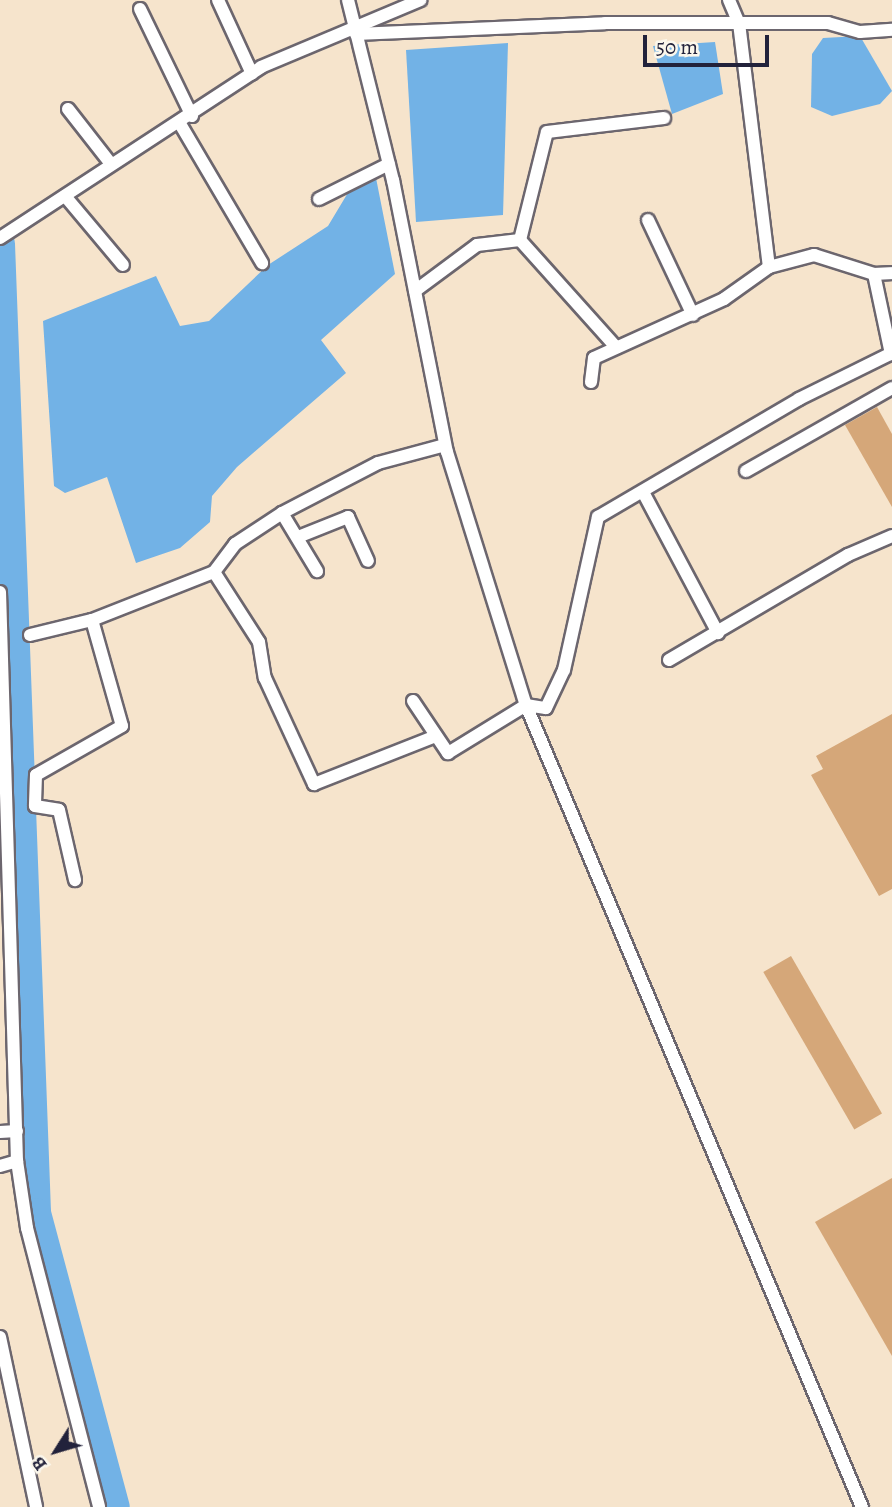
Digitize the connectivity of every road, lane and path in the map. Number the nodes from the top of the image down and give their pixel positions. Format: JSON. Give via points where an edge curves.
{"nodes":[{"id":1,"x":218,"y":0,"type":"edge"},
{"id":2,"x":348,"y":0,"type":"edge"},
{"id":3,"x":420,"y":0,"type":"edge"},
{"id":4,"x":729,"y":0,"type":"edge"},
{"id":5,"x":140,"y":9,"type":"dead end"},
{"id":6,"x":739,"y":23,"type":"junction"},
{"id":7,"x":892,"y":30,"type":"edge"},
{"id":8,"x":355,"y":31,"type":"junction"},
{"id":9,"x":252,"y":74,"type":"junction"},
{"id":10,"x":68,"y":109,"type":"dead end"},
{"id":11,"x":192,"y":116,"type":"junction"},
{"id":12,"x":664,"y":118,"type":"dead end"},
{"id":13,"x":179,"y":122,"type":"junction"},
{"id":14,"x":389,"y":163,"type":"junction"},
{"id":15,"x":111,"y":164,"type":"junction"},
{"id":16,"x":65,"y":196,"type":"junction"},
{"id":17,"x":319,"y":199,"type":"dead end"},
{"id":18,"x":648,"y":220,"type":"dead end"},
{"id":19,"x":0,"y":238,"type":"edge"},
{"id":20,"x":520,"y":240,"type":"junction"},
{"id":21,"x":262,"y":262,"type":"dead end"},
{"id":22,"x":123,"y":265,"type":"dead end"},
{"id":23,"x":769,"y":267,"type":"junction"},
{"id":24,"x":892,"y":272,"type":"edge"},
{"id":25,"x":874,"y":274,"type":"junction"},
{"id":26,"x":415,"y":291,"type":"junction"},
{"id":27,"x":693,"y":315,"type":"junction"},
{"id":28,"x":616,"y":347,"type":"junction"},
{"id":29,"x":892,"y":353,"type":"edge"},
{"id":30,"x":591,"y":382,"type":"dead end"},
{"id":31,"x":892,"y":388,"type":"edge"},
{"id":32,"x":445,"y":445,"type":"junction"},
{"id":33,"x":746,"y":471,"type":"dead end"},
{"id":34,"x":643,"y":492,"type":"junction"},
{"id":35,"x":282,"y":513,"type":"junction"},
{"id":36,"x":892,"y":536,"type":"edge"},
{"id":37,"x":298,"y":537,"type":"junction"},
{"id":38,"x":368,"y":561,"type":"dead end"},
{"id":39,"x":317,"y":571,"type":"dead end"},
{"id":40,"x":215,"y":572,"type":"junction"},
{"id":41,"x":0,"y":592,"type":"edge"},
{"id":42,"x":1,"y":617,"type":"edge"},
{"id":43,"x":92,"y":620,"type":"junction"},
{"id":44,"x":718,"y":633,"type":"junction"},
{"id":45,"x":30,"y":635,"type":"dead end"},
{"id":46,"x":669,"y":660,"type":"dead end"},
{"id":47,"x":413,"y":701,"type":"dead end"},
{"id":48,"x":526,"y":705,"type":"junction"},
{"id":49,"x":436,"y":736,"type":"junction"},
{"id":50,"x":75,"y":880,"type":"dead end"},
{"id":51,"x":17,"y":1130,"type":"junction"},
{"id":52,"x":0,"y":1132,"type":"edge"},
{"id":53,"x":17,"y":1161,"type":"junction"},
{"id":54,"x":0,"y":1166,"type":"edge"},
{"id":55,"x":0,"y":1337,"type":"edge"},
{"id":56,"x":36,"y":1507,"type":"edge"},
{"id":57,"x":99,"y":1507,"type":"edge"},
{"id":58,"x":862,"y":1507,"type":"edge"}],
"edges":[{"from":1,"to":9,"type":"street"},
{"from":2,"to":8,"type":"street"},
{"from":3,"to":8,"type":"street"},
{"from":4,"to":6,"type":"street"},
{"from":5,"to":11,"type":"street"},
{"from":6,"to":7,"type":"street","via":[[828,23],[860,32]]},
{"from":6,"to":8,"type":"street"},
{"from":6,"to":23,"type":"street"},
{"from":8,"to":9,"type":"street"},
{"from":8,"to":14,"type":"street"},
{"from":9,"to":11,"type":"street"},
{"from":10,"to":15,"type":"street"},
{"from":11,"to":13,"type":"street"},
{"from":12,"to":20,"type":"street","via":[[547,132]]},
{"from":13,"to":15,"type":"street"},
{"from":13,"to":21,"type":"street"},
{"from":14,"to":17,"type":"street"},
{"from":14,"to":26,"type":"street"},
{"from":15,"to":16,"type":"street"},
{"from":16,"to":19,"type":"street"},
{"from":16,"to":22,"type":"street"},
{"from":18,"to":27,"type":"street"},
{"from":20,"to":26,"type":"street","via":[[477,245]]},
{"from":20,"to":28,"type":"street"},
{"from":23,"to":25,"type":"street","via":[[814,255]]},
{"from":23,"to":27,"type":"street"},
{"from":24,"to":25,"type":"street"},
{"from":25,"to":29,"type":"street"},
{"from":26,"to":32,"type":"street"},
{"from":27,"to":28,"type":"street"},
{"from":28,"to":30,"type":"street","via":[[589,365]]},
{"from":29,"to":34,"type":"street"},
{"from":31,"to":33,"type":"street"},
{"from":32,"to":35,"type":"street","via":[[378,463]]},
{"from":32,"to":48,"type":"street"},
{"from":34,"to":44,"type":"street"},
{"from":34,"to":48,"type":"street","via":[[598,517],[564,670],[546,708]]},
{"from":35,"to":37,"type":"street"},
{"from":35,"to":40,"type":"street","via":[[235,544]]},
{"from":36,"to":44,"type":"street","via":[[848,555]]},
{"from":37,"to":38,"type":"street","via":[[348,517]]},
{"from":37,"to":39,"type":"street"},
{"from":40,"to":43,"type":"street"},
{"from":40,"to":49,"type":"street","via":[[259,642],[265,678],[314,784]]},
{"from":41,"to":42,"type":"street"},
{"from":42,"to":51,"type":"street"},
{"from":43,"to":45,"type":"street"},
{"from":43,"to":50,"type":"street","via":[[122,726],[36,775],[34,806],[59,810]]},
{"from":44,"to":46,"type":"street"},
{"from":47,"to":49,"type":"street"},
{"from":48,"to":49,"type":"street","via":[[448,753]]},
{"from":48,"to":58,"type":"street"},
{"from":51,"to":52,"type":"street"},
{"from":51,"to":53,"type":"street"},
{"from":53,"to":54,"type":"street"},
{"from":53,"to":57,"type":"street","via":[[27,1228]]},
{"from":55,"to":56,"type":"street"}]}
